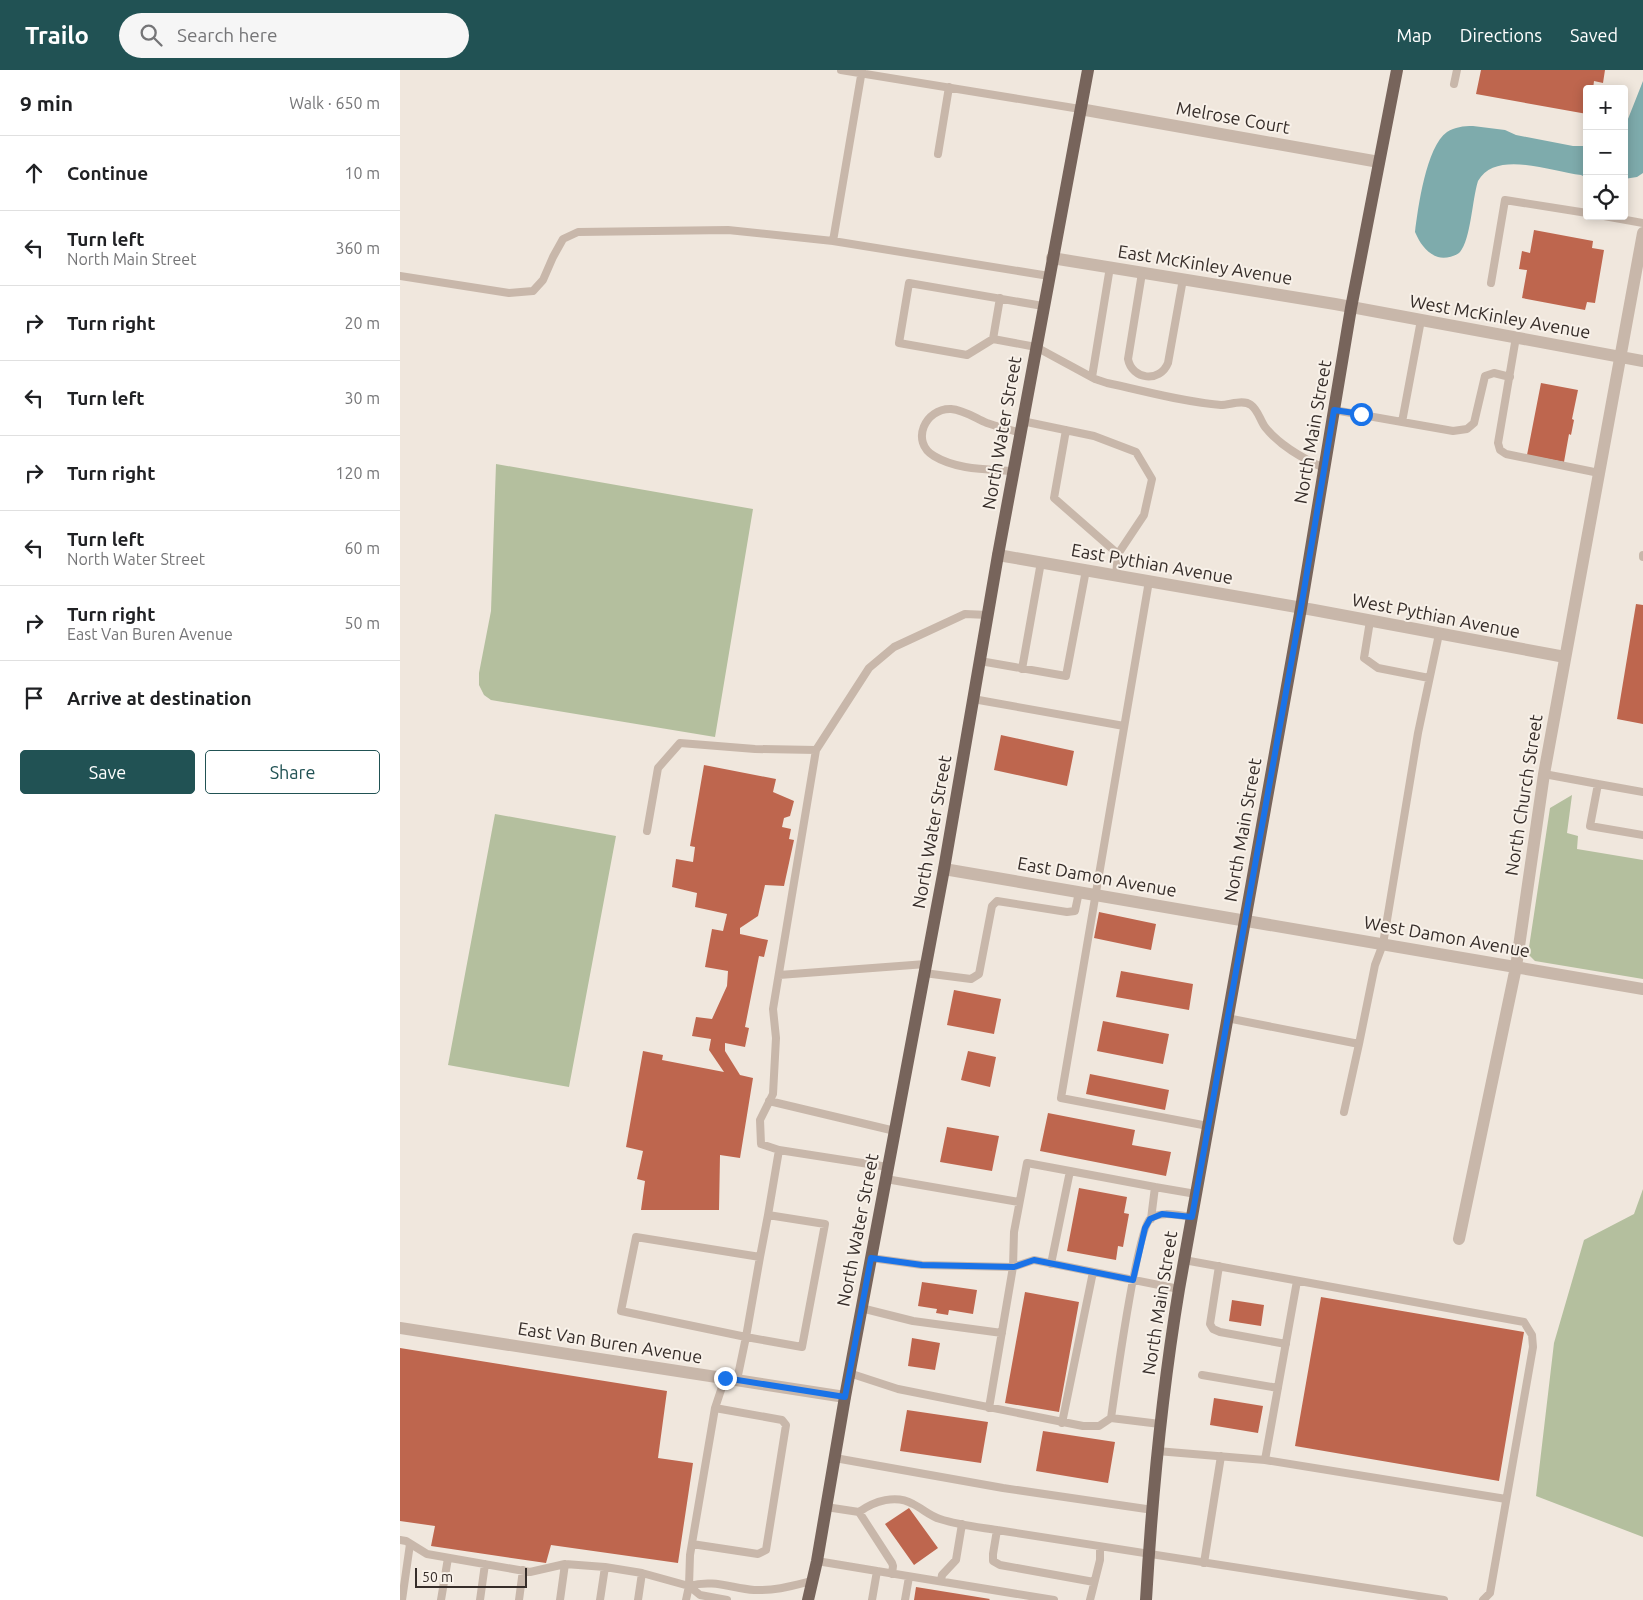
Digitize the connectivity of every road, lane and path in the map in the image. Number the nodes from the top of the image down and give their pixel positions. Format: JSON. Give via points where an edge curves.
{"nodes":[{"id":1,"x":841,"y":70,"type":"edge"},
{"id":2,"x":1088,"y":70,"type":"edge"},
{"id":3,"x":1397,"y":70,"type":"edge"},
{"id":4,"x":1457,"y":70,"type":"edge"},
{"id":5,"x":862,"y":72,"type":"edge"},
{"id":6,"x":1454,"y":84,"type":"dead end"},
{"id":7,"x":949,"y":87,"type":"junction"},
{"id":8,"x":1080,"y":109,"type":"junction"},
{"id":9,"x":938,"y":154,"type":"dead end"},
{"id":10,"x":1379,"y":162,"type":"junction"},
{"id":11,"x":1583,"y":212,"type":"edge"},
{"id":12,"x":1626,"y":220,"type":"edge"},
{"id":13,"x":1643,"y":223,"type":"edge"},
{"id":14,"x":1643,"y":233,"type":"edge"},
{"id":15,"x":834,"y":241,"type":"junction"},
{"id":16,"x":1052,"y":258,"type":"junction"},
{"id":17,"x":1110,"y":267,"type":"junction"},
{"id":18,"x":1142,"y":273,"type":"junction"},
{"id":19,"x":400,"y":276,"type":"edge"},
{"id":20,"x":1049,"y":276,"type":"junction"},
{"id":21,"x":1183,"y":280,"type":"junction"},
{"id":22,"x":1491,"y":283,"type":"dead end"},
{"id":23,"x":1000,"y":298,"type":"junction"},
{"id":24,"x":1043,"y":306,"type":"junction"},
{"id":25,"x":1351,"y":308,"type":"junction"},
{"id":26,"x":1421,"y":320,"type":"junction"},
{"id":27,"x":1516,"y":337,"type":"junction"},
{"id":28,"x":993,"y":339,"type":"junction"},
{"id":29,"x":1036,"y":347,"type":"junction"},
{"id":30,"x":1621,"y":356,"type":"junction"},
{"id":31,"x":1643,"y":360,"type":"edge"},
{"id":32,"x":1146,"y":376,"type":"junction"},
{"id":33,"x":1092,"y":377,"type":"junction"},
{"id":34,"x":1510,"y":377,"type":"junction"},
{"id":35,"x":1143,"y":391,"type":"junction"},
{"id":36,"x":1334,"y":410,"type":"junction"},
{"id":37,"x":1402,"y":422,"type":"junction"},
{"id":38,"x":1021,"y":427,"type":"junction"},
{"id":39,"x":1066,"y":430,"type":"junction"},
{"id":40,"x":1324,"y":468,"type":"junction"},
{"id":41,"x":1013,"y":471,"type":"junction"},
{"id":42,"x":1599,"y":473,"type":"junction"},
{"id":43,"x":1118,"y":554,"type":"junction"},
{"id":44,"x":998,"y":555,"type":"junction"},
{"id":45,"x":1041,"y":562,"type":"junction"},
{"id":46,"x":1086,"y":570,"type":"junction"},
{"id":47,"x":1116,"y":576,"type":"junction"},
{"id":48,"x":1149,"y":581,"type":"junction"},
{"id":49,"x":1301,"y":608,"type":"junction"},
{"id":50,"x":988,"y":614,"type":"junction"},
{"id":51,"x":1370,"y":621,"type":"junction"},
{"id":52,"x":1439,"y":634,"type":"junction"},
{"id":53,"x":1565,"y":657,"type":"junction"},
{"id":54,"x":980,"y":661,"type":"junction"},
{"id":55,"x":1022,"y":669,"type":"junction"},
{"id":56,"x":1429,"y":678,"type":"junction"},
{"id":57,"x":973,"y":699,"type":"junction"},
{"id":58,"x":1124,"y":726,"type":"junction"},
{"id":59,"x":816,"y":750,"type":"junction"},
{"id":60,"x":1544,"y":774,"type":"junction"},
{"id":61,"x":1598,"y":784,"type":"junction"},
{"id":62,"x":1643,"y":792,"type":"edge"},
{"id":63,"x":647,"y":831,"type":"dead end"},
{"id":64,"x":1643,"y":836,"type":"edge"},
{"id":65,"x":944,"y":869,"type":"junction"},
{"id":66,"x":1079,"y":892,"type":"junction"},
{"id":67,"x":1095,"y":894,"type":"junction"},
{"id":68,"x":1245,"y":920,"type":"junction"},
{"id":69,"x":1383,"y":944,"type":"junction"},
{"id":70,"x":1516,"y":967,"type":"junction"},
{"id":71,"x":925,"y":968,"type":"junction"},
{"id":72,"x":779,"y":975,"type":"junction"},
{"id":73,"x":1643,"y":989,"type":"edge"},
{"id":74,"x":1227,"y":1018,"type":"junction"},
{"id":75,"x":1359,"y":1044,"type":"junction"},
{"id":76,"x":769,"y":1101,"type":"junction"},
{"id":77,"x":1344,"y":1112,"type":"dead end"},
{"id":78,"x":1208,"y":1126,"type":"junction"},
{"id":79,"x":895,"y":1131,"type":"junction"},
{"id":80,"x":778,"y":1150,"type":"junction"},
{"id":81,"x":1070,"y":1171,"type":"junction"},
{"id":82,"x":887,"y":1173,"type":"junction"},
{"id":83,"x":1155,"y":1187,"type":"junction"},
{"id":84,"x":1196,"y":1194,"type":"junction"},
{"id":85,"x":1019,"y":1202,"type":"junction"},
{"id":86,"x":768,"y":1215,"type":"junction"},
{"id":87,"x":1192,"y":1217,"type":"junction"},
{"id":88,"x":1150,"y":1219,"type":"junction"},
{"id":89,"x":1459,"y":1239,"type":"dead end"},
{"id":90,"x":760,"y":1258,"type":"junction"},
{"id":91,"x":871,"y":1258,"type":"junction"},
{"id":92,"x":1184,"y":1260,"type":"junction"},
{"id":93,"x":1050,"y":1264,"type":"junction"},
{"id":94,"x":1219,"y":1266,"type":"junction"},
{"id":95,"x":1014,"y":1267,"type":"junction"},
{"id":96,"x":1093,"y":1272,"type":"junction"},
{"id":97,"x":1133,"y":1280,"type":"junction"},
{"id":98,"x":1297,"y":1281,"type":"junction"},
{"id":99,"x":1179,"y":1289,"type":"junction"},
{"id":100,"x":861,"y":1308,"type":"junction"},
{"id":101,"x":400,"y":1328,"type":"edge"},
{"id":102,"x":1002,"y":1333,"type":"junction"},
{"id":103,"x":746,"y":1337,"type":"junction"},
{"id":104,"x":1286,"y":1344,"type":"junction"},
{"id":105,"x":849,"y":1373,"type":"junction"},
{"id":106,"x":1202,"y":1376,"type":"dead end"},
{"id":107,"x":731,"y":1379,"type":"junction"},
{"id":108,"x":1278,"y":1388,"type":"junction"},
{"id":109,"x":845,"y":1397,"type":"junction"},
{"id":110,"x":715,"y":1408,"type":"junction"},
{"id":111,"x":989,"y":1408,"type":"junction"},
{"id":112,"x":1111,"y":1418,"type":"junction"},
{"id":113,"x":1062,"y":1423,"type":"junction"},
{"id":114,"x":1160,"y":1424,"type":"junction"},
{"id":115,"x":1157,"y":1451,"type":"junction"},
{"id":116,"x":1221,"y":1456,"type":"junction"},
{"id":117,"x":835,"y":1458,"type":"junction"},
{"id":118,"x":1265,"y":1460,"type":"junction"},
{"id":119,"x":1506,"y":1499,"type":"junction"},
{"id":120,"x":826,"y":1507,"type":"junction"},
{"id":121,"x":1152,"y":1510,"type":"junction"},
{"id":122,"x":859,"y":1512,"type":"junction"},
{"id":123,"x":962,"y":1524,"type":"junction"},
{"id":124,"x":997,"y":1530,"type":"junction"},
{"id":125,"x":400,"y":1540,"type":"edge"},
{"id":126,"x":410,"y":1544,"type":"junction"},
{"id":127,"x":692,"y":1544,"type":"junction"},
{"id":128,"x":1100,"y":1547,"type":"junction"},
{"id":129,"x":1148,"y":1555,"type":"junction"},
{"id":130,"x":448,"y":1558,"type":"junction"},
{"id":131,"x":816,"y":1561,"type":"junction"},
{"id":132,"x":1204,"y":1563,"type":"junction"},
{"id":133,"x":485,"y":1564,"type":"junction"},
{"id":134,"x":566,"y":1564,"type":"junction"},
{"id":135,"x":605,"y":1567,"type":"junction"},
{"id":136,"x":522,"y":1570,"type":"junction"},
{"id":137,"x":877,"y":1571,"type":"junction"},
{"id":138,"x":642,"y":1573,"type":"junction"},
{"id":139,"x":892,"y":1574,"type":"junction"},
{"id":140,"x":908,"y":1577,"type":"junction"},
{"id":141,"x":812,"y":1581,"type":"junction"},
{"id":142,"x":941,"y":1581,"type":"junction"},
{"id":143,"x":1094,"y":1582,"type":"junction"},
{"id":144,"x":689,"y":1586,"type":"junction"},
{"id":145,"x":402,"y":1600,"type":"edge"},
{"id":146,"x":441,"y":1600,"type":"edge"},
{"id":147,"x":480,"y":1600,"type":"edge"},
{"id":148,"x":519,"y":1600,"type":"edge"},
{"id":149,"x":560,"y":1600,"type":"edge"},
{"id":150,"x":600,"y":1600,"type":"edge"},
{"id":151,"x":638,"y":1600,"type":"edge"},
{"id":152,"x":686,"y":1600,"type":"edge"},
{"id":153,"x":727,"y":1600,"type":"edge"},
{"id":154,"x":808,"y":1600,"type":"edge"},
{"id":155,"x":872,"y":1600,"type":"edge"},
{"id":156,"x":905,"y":1600,"type":"edge"},
{"id":157,"x":1054,"y":1600,"type":"edge"},
{"id":158,"x":1090,"y":1600,"type":"edge"},
{"id":159,"x":1146,"y":1600,"type":"edge"},
{"id":160,"x":1444,"y":1600,"type":"edge"},
{"id":161,"x":1483,"y":1600,"type":"edge"}],
"edges":[{"from":1,"to":5,"type":"lane"},
{"from":2,"to":8,"type":"main road","name":"North Water Street"},
{"from":3,"to":10,"type":"main road","name":"North Main Street"},
{"from":4,"to":6,"type":"lane"},
{"from":5,"to":7,"type":"lane"},
{"from":5,"to":15,"type":"lane"},
{"from":7,"to":8,"type":"lane"},
{"from":7,"to":9,"type":"lane"},
{"from":8,"to":10,"type":"street","name":"Melrose Court"},
{"from":8,"to":16,"type":"main road","name":"North Water Street"},
{"from":10,"to":25,"type":"main road","name":"North Main Street"},
{"from":11,"to":22,"type":"lane","via":[[1505,200]]},
{"from":12,"to":13,"type":"lane"},
{"from":14,"to":30,"type":"street","name":"North Church Street"},
{"from":15,"to":19,"type":"lane","via":[[728,230],[578,232],[563,239],[543,280],[533,291],[509,293]]},
{"from":15,"to":20,"type":"lane"},
{"from":16,"to":17,"type":"street","name":"East McKinley Avenue"},
{"from":16,"to":20,"type":"main road","name":"North Water Street"},
{"from":17,"to":18,"type":"street","name":"East McKinley Avenue"},
{"from":17,"to":33,"type":"lane"},
{"from":18,"to":21,"type":"street","name":"East McKinley Avenue"},
{"from":18,"to":32,"type":"lane","via":[[1128,359],[1132,370]]},
{"from":20,"to":24,"type":"main road","name":"North Water Street"},
{"from":21,"to":25,"type":"street","name":"East McKinley Avenue"},
{"from":21,"to":32,"type":"lane","via":[[1168,363],[1161,373]]},
{"from":23,"to":24,"type":"lane"},
{"from":23,"to":28,"type":"lane"},
{"from":23,"to":28,"type":"lane","via":[[909,283],[899,343],[967,356]]},
{"from":24,"to":29,"type":"main road","name":"North Water Street"},
{"from":25,"to":26,"type":"street","name":"West McKinley Avenue"},
{"from":25,"to":36,"type":"main road","name":"North Main Street"},
{"from":26,"to":27,"type":"street","name":"West McKinley Avenue"},
{"from":26,"to":37,"type":"lane"},
{"from":27,"to":30,"type":"street","name":"West McKinley Avenue"},
{"from":27,"to":34,"type":"lane"},
{"from":28,"to":29,"type":"lane"},
{"from":29,"to":33,"type":"lane"},
{"from":29,"to":38,"type":"main road","name":"North Water Street"},
{"from":30,"to":31,"type":"street","name":"West McKinley Avenue"},
{"from":30,"to":42,"type":"street","name":"North Church Street"},
{"from":32,"to":35,"type":"lane"},
{"from":33,"to":35,"type":"lane"},
{"from":34,"to":37,"type":"lane","via":[[1494,373],[1485,376],[1474,423],[1467,429],[1453,431]]},
{"from":34,"to":42,"type":"lane","via":[[1498,443],[1500,450],[1506,454]]},
{"from":35,"to":40,"type":"lane","via":[[1221,405],[1250,404],[1281,443]]},
{"from":36,"to":37,"type":"lane"},
{"from":36,"to":40,"type":"main road","name":"North Main Street"},
{"from":38,"to":39,"type":"lane"},
{"from":38,"to":41,"type":"main road","name":"North Water Street"},
{"from":38,"to":41,"type":"lane","via":[[986,422],[951,409],[932,415],[925,422],[922,433],[924,447],[940,459],[966,466]]},
{"from":39,"to":43,"type":"lane","via":[[1054,498]]},
{"from":39,"to":43,"type":"lane","via":[[1094,436],[1136,452],[1152,479],[1144,515]]},
{"from":40,"to":49,"type":"main road","name":"North Main Street"},
{"from":41,"to":44,"type":"main road","name":"North Water Street"},
{"from":42,"to":53,"type":"street","name":"North Church Street"},
{"from":43,"to":47,"type":"lane"},
{"from":44,"to":45,"type":"street","name":"East Pythian Avenue"},
{"from":44,"to":50,"type":"main road","name":"North Water Street"},
{"from":45,"to":46,"type":"street","name":"East Pythian Avenue"},
{"from":45,"to":55,"type":"lane"},
{"from":46,"to":47,"type":"street","name":"East Pythian Avenue"},
{"from":46,"to":55,"type":"lane","via":[[1066,676]]},
{"from":47,"to":48,"type":"street","name":"East Pythian Avenue"},
{"from":48,"to":49,"type":"street","name":"East Pythian Avenue"},
{"from":48,"to":58,"type":"lane"},
{"from":49,"to":51,"type":"street","name":"West Pythian Avenue"},
{"from":49,"to":68,"type":"main road","name":"North Main Street"},
{"from":50,"to":54,"type":"main road","name":"North Water Street"},
{"from":50,"to":59,"type":"lane","via":[[965,614],[894,647],[868,668]]},
{"from":51,"to":52,"type":"street","name":"West Pythian Avenue"},
{"from":51,"to":56,"type":"lane","via":[[1364,658],[1378,668]]},
{"from":52,"to":53,"type":"street","name":"West Pythian Avenue"},
{"from":52,"to":56,"type":"lane"},
{"from":53,"to":60,"type":"street","name":"North Church Street"},
{"from":54,"to":55,"type":"lane"},
{"from":54,"to":57,"type":"main road","name":"North Water Street"},
{"from":56,"to":69,"type":"lane"},
{"from":57,"to":58,"type":"lane"},
{"from":57,"to":65,"type":"main road","name":"North Water Street"},
{"from":58,"to":67,"type":"lane"},
{"from":59,"to":63,"type":"lane","via":[[680,744],[658,768]]},
{"from":59,"to":72,"type":"lane"},
{"from":60,"to":61,"type":"lane"},
{"from":60,"to":70,"type":"street","name":"North Church Street"},
{"from":61,"to":62,"type":"lane"},
{"from":61,"to":64,"type":"lane","via":[[1590,826]]},
{"from":65,"to":66,"type":"street","name":"East Damon Avenue"},
{"from":65,"to":71,"type":"main road","name":"North Water Street"},
{"from":66,"to":67,"type":"street","name":"East Damon Avenue"},
{"from":66,"to":71,"type":"lane","via":[[1075,911],[1067,912],[997,901],[992,906],[979,974],[971,979]]},
{"from":67,"to":68,"type":"street","name":"East Damon Avenue"},
{"from":67,"to":78,"type":"lane","via":[[1060,1098]]},
{"from":68,"to":69,"type":"street","name":"West Damon Avenue"},
{"from":68,"to":74,"type":"main road","name":"North Main Street"},
{"from":69,"to":70,"type":"street","name":"West Damon Avenue"},
{"from":69,"to":75,"type":"lane","via":[[1374,965]]},
{"from":70,"to":73,"type":"street","name":"West Damon Avenue"},
{"from":70,"to":89,"type":"street","name":"North Church Street"},
{"from":71,"to":72,"type":"lane"},
{"from":71,"to":79,"type":"main road","name":"North Water Street"},
{"from":72,"to":76,"type":"lane","via":[[772,1009],[776,1038],[773,1094]]},
{"from":74,"to":75,"type":"lane"},
{"from":74,"to":78,"type":"main road","name":"North Main Street"},
{"from":75,"to":77,"type":"lane"},
{"from":76,"to":79,"type":"lane"},
{"from":76,"to":80,"type":"lane","via":[[760,1120],[761,1144]]},
{"from":78,"to":84,"type":"main road","name":"North Main Street"},
{"from":79,"to":82,"type":"main road","name":"North Water Street"},
{"from":80,"to":82,"type":"lane"},
{"from":80,"to":86,"type":"lane"},
{"from":81,"to":83,"type":"lane"},
{"from":81,"to":85,"type":"lane","via":[[1027,1163]]},
{"from":81,"to":93,"type":"lane"},
{"from":82,"to":85,"type":"lane"},
{"from":82,"to":91,"type":"main road","name":"North Water Street"},
{"from":83,"to":84,"type":"lane"},
{"from":83,"to":88,"type":"lane"},
{"from":84,"to":87,"type":"main road","name":"North Main Street"},
{"from":85,"to":95,"type":"lane","via":[[1014,1232]]},
{"from":86,"to":90,"type":"lane"},
{"from":86,"to":103,"type":"lane","via":[[825,1224],[802,1347]]},
{"from":87,"to":88,"type":"lane","via":[[1162,1214]]},
{"from":87,"to":92,"type":"main road","name":"North Main Street"},
{"from":88,"to":97,"type":"lane"},
{"from":90,"to":103,"type":"lane"},
{"from":90,"to":103,"type":"lane","via":[[636,1236],[621,1311]]},
{"from":91,"to":95,"type":"lane","via":[[922,1265]]},
{"from":91,"to":100,"type":"main road","name":"North Water Street"},
{"from":92,"to":94,"type":"lane"},
{"from":92,"to":99,"type":"main road","name":"North Main Street"},
{"from":93,"to":95,"type":"lane","via":[[1034,1260]]},
{"from":93,"to":96,"type":"lane"},
{"from":94,"to":98,"type":"lane"},
{"from":94,"to":104,"type":"lane","via":[[1210,1324],[1213,1329]]},
{"from":95,"to":102,"type":"lane"},
{"from":96,"to":97,"type":"lane"},
{"from":96,"to":113,"type":"lane"},
{"from":97,"to":99,"type":"lane"},
{"from":97,"to":112,"type":"lane"},
{"from":98,"to":104,"type":"lane"},
{"from":98,"to":119,"type":"lane","via":[[1524,1322],[1532,1335],[1533,1347]]},
{"from":99,"to":114,"type":"main road","name":"North Main Street"},
{"from":100,"to":102,"type":"lane","via":[[912,1321]]},
{"from":100,"to":105,"type":"main road","name":"North Water Street"},
{"from":101,"to":107,"type":"street","name":"East Van Buren Avenue"},
{"from":102,"to":111,"type":"lane"},
{"from":103,"to":107,"type":"lane"},
{"from":104,"to":108,"type":"lane"},
{"from":105,"to":109,"type":"main road","name":"North Water Street"},
{"from":105,"to":111,"type":"lane","via":[[898,1389]]},
{"from":106,"to":108,"type":"lane"},
{"from":107,"to":109,"type":"street","name":"East Van Buren Avenue"},
{"from":107,"to":110,"type":"lane"},
{"from":108,"to":118,"type":"lane"},
{"from":109,"to":117,"type":"main road","name":"North Water Street"},
{"from":110,"to":127,"type":"lane"},
{"from":110,"to":127,"type":"lane","via":[[782,1420],[786,1425],[766,1550],[758,1554]]},
{"from":111,"to":113,"type":"lane"},
{"from":112,"to":113,"type":"lane","via":[[1099,1426]]},
{"from":112,"to":114,"type":"lane"},
{"from":114,"to":115,"type":"main road","name":"North Main Street"},
{"from":115,"to":116,"type":"lane"},
{"from":115,"to":121,"type":"main road","name":"North Main Street"},
{"from":116,"to":118,"type":"lane"},
{"from":116,"to":132,"type":"lane"},
{"from":117,"to":120,"type":"main road","name":"North Water Street"},
{"from":117,"to":121,"type":"lane"},
{"from":118,"to":119,"type":"lane"},
{"from":119,"to":161,"type":"lane","via":[[1490,1593]]},
{"from":120,"to":122,"type":"lane"},
{"from":120,"to":131,"type":"main road","name":"North Water Street"},
{"from":121,"to":129,"type":"main road","name":"North Main Street"},
{"from":122,"to":123,"type":"lane","via":[[893,1499],[912,1503],[942,1520]]},
{"from":122,"to":139,"type":"lane","via":[[892,1563]]},
{"from":123,"to":124,"type":"lane"},
{"from":123,"to":142,"type":"lane","via":[[956,1560],[942,1575]]},
{"from":124,"to":128,"type":"lane"},
{"from":124,"to":143,"type":"lane","via":[[993,1562]]},
{"from":125,"to":126,"type":"lane"},
{"from":126,"to":130,"type":"lane","via":[[427,1554]]},
{"from":126,"to":145,"type":"lane"},
{"from":127,"to":144,"type":"lane"},
{"from":128,"to":129,"type":"lane"},
{"from":128,"to":143,"type":"lane"},
{"from":129,"to":132,"type":"lane"},
{"from":129,"to":159,"type":"main road","name":"North Main Street"},
{"from":130,"to":133,"type":"lane"},
{"from":130,"to":146,"type":"lane"},
{"from":131,"to":137,"type":"lane"},
{"from":131,"to":141,"type":"main road","name":"North Water Street"},
{"from":132,"to":160,"type":"lane"},
{"from":133,"to":136,"type":"lane"},
{"from":133,"to":147,"type":"lane"},
{"from":134,"to":135,"type":"lane"},
{"from":134,"to":136,"type":"lane","via":[[530,1572]]},
{"from":134,"to":149,"type":"lane"},
{"from":135,"to":138,"type":"lane"},
{"from":135,"to":150,"type":"lane"},
{"from":136,"to":148,"type":"lane"},
{"from":137,"to":139,"type":"lane"},
{"from":137,"to":155,"type":"lane"},
{"from":138,"to":144,"type":"lane"},
{"from":138,"to":151,"type":"lane"},
{"from":139,"to":140,"type":"lane"},
{"from":140,"to":142,"type":"lane"},
{"from":140,"to":156,"type":"lane"},
{"from":141,"to":144,"type":"lane","via":[[775,1590],[752,1590],[703,1582]]},
{"from":141,"to":154,"type":"main road","name":"North Water Street"},
{"from":142,"to":157,"type":"lane"},
{"from":143,"to":158,"type":"lane"},
{"from":144,"to":152,"type":"lane"},
{"from":144,"to":153,"type":"lane","via":[[700,1595]]}]}
